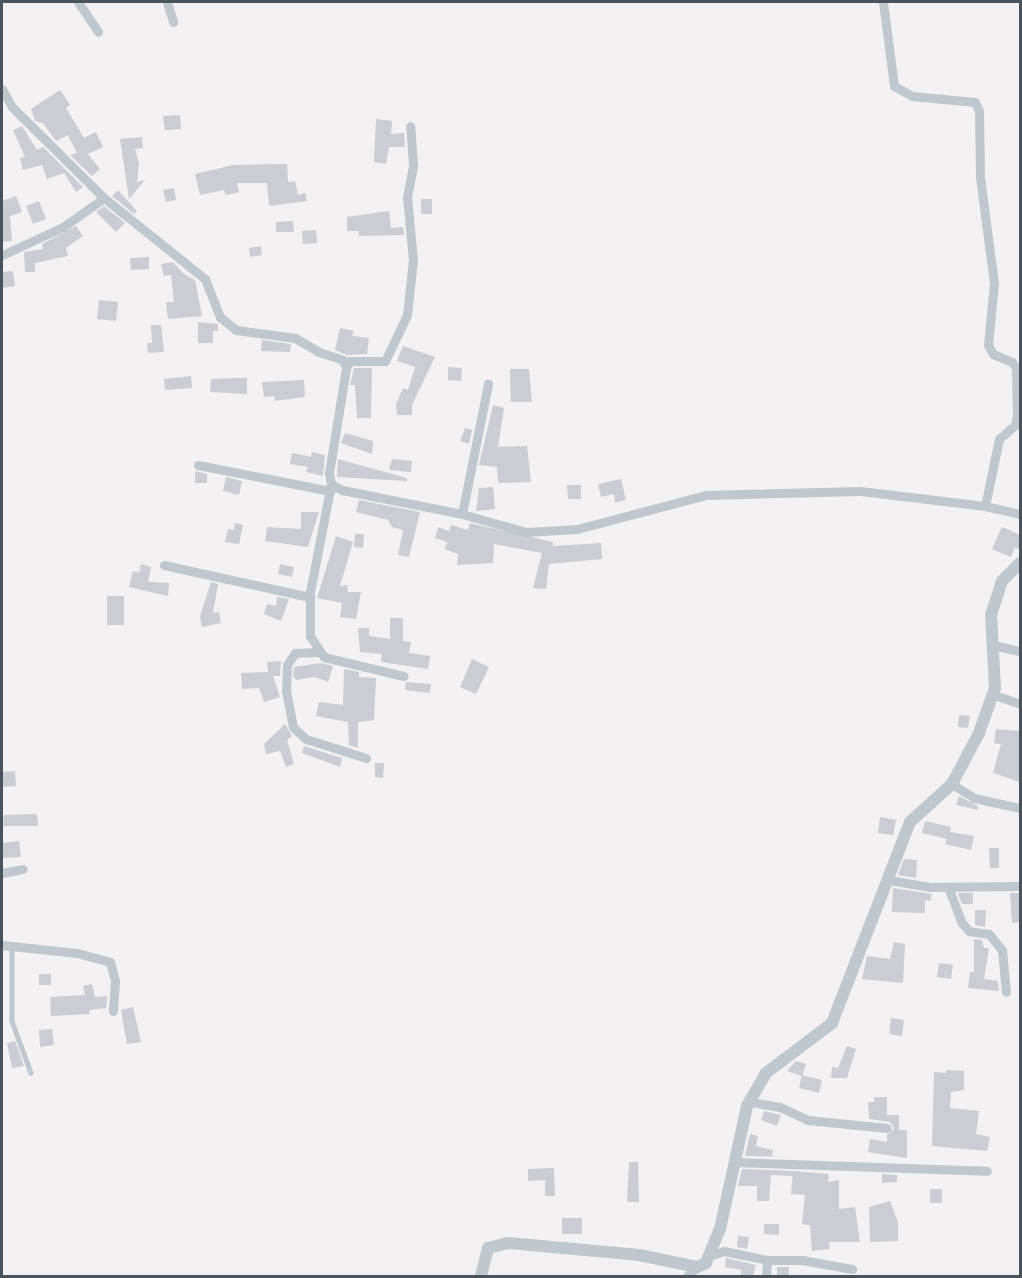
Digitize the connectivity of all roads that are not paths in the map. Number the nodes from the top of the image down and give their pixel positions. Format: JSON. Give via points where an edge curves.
{"nodes":[{"id":1,"x":78,"y":2,"type":"edge"},
{"id":2,"x":166,"y":2,"type":"edge"},
{"id":3,"x":883,"y":2,"type":"edge"},
{"id":4,"x":172,"y":22,"type":"dead end"},
{"id":5,"x":98,"y":32,"type":"dead end"},
{"id":6,"x":2,"y":89,"type":"edge"},
{"id":7,"x":410,"y":126,"type":"dead end"},
{"id":8,"x":104,"y":198,"type":"junction"},
{"id":9,"x":2,"y":255,"type":"edge"},
{"id":10,"x":346,"y":368,"type":"junction"},
{"id":11,"x":488,"y":384,"type":"dead end"},
{"id":12,"x":198,"y":465,"type":"dead end"},
{"id":13,"x":330,"y":487,"type":"junction"},
{"id":14,"x":986,"y":506,"type":"junction"},
{"id":15,"x":462,"y":514,"type":"junction"},
{"id":16,"x":1020,"y":514,"type":"edge"},
{"id":17,"x":1020,"y":563,"type":"edge"},
{"id":18,"x":165,"y":565,"type":"dead end"},
{"id":19,"x":310,"y":597,"type":"junction"},
{"id":20,"x":993,"y":645,"type":"junction"},
{"id":21,"x":1020,"y":651,"type":"edge"},
{"id":22,"x":320,"y":652,"type":"junction"},
{"id":23,"x":404,"y":676,"type":"dead end"},
{"id":24,"x":994,"y":695,"type":"junction"},
{"id":25,"x":1020,"y":704,"type":"edge"},
{"id":26,"x":366,"y":758,"type":"dead end"},
{"id":27,"x":952,"y":784,"type":"junction"},
{"id":28,"x":1020,"y":808,"type":"edge"},
{"id":29,"x":23,"y":869,"type":"dead end"},
{"id":30,"x":2,"y":873,"type":"edge"},
{"id":31,"x":889,"y":880,"type":"junction"},
{"id":32,"x":1020,"y":886,"type":"edge"},
{"id":33,"x":948,"y":887,"type":"junction"},
{"id":34,"x":7,"y":946,"type":"edge"},
{"id":35,"x":1006,"y":992,"type":"dead end"},
{"id":36,"x":113,"y":1011,"type":"dead end"},
{"id":37,"x":31,"y":1072,"type":"dead end"},
{"id":38,"x":751,"y":1101,"type":"junction"},
{"id":39,"x":887,"y":1128,"type":"dead end"},
{"id":40,"x":734,"y":1162,"type":"junction"},
{"id":41,"x":987,"y":1171,"type":"dead end"},
{"id":42,"x":712,"y":1255,"type":"junction"},
{"id":43,"x":767,"y":1260,"type":"junction"},
{"id":44,"x":697,"y":1267,"type":"junction"},
{"id":45,"x":852,"y":1269,"type":"dead end"},
{"id":46,"x":481,"y":1276,"type":"edge"},
{"id":47,"x":687,"y":1276,"type":"edge"},
{"id":48,"x":766,"y":1276,"type":"edge"}],
"edges":[{"from":1,"to":5,"type":"street"},
{"from":2,"to":4,"type":"street"},
{"from":3,"to":14,"type":"street","via":[[894,86],[912,96],[975,102],[979,111],[980,177],[993,283],[988,345],[993,354],[1012,362],[1016,368],[1017,415],[1015,425],[999,439]]},
{"from":6,"to":8,"type":"street","via":[[12,107]]},
{"from":7,"to":10,"type":"street","via":[[413,165],[407,197],[413,260],[407,315],[386,361],[350,361]]},
{"from":8,"to":9,"type":"street","via":[[63,227]]},
{"from":8,"to":10,"type":"street","via":[[204,279],[220,317],[236,330],[295,338],[343,360]]},
{"from":10,"to":13,"type":"street"},
{"from":11,"to":15,"type":"street"},
{"from":12,"to":13,"type":"street"},
{"from":13,"to":15,"type":"street"},
{"from":13,"to":19,"type":"street"},
{"from":14,"to":15,"type":"street","via":[[860,491],[706,495],[577,529],[526,532]]},
{"from":14,"to":16,"type":"street"},
{"from":17,"to":20,"type":"street","via":[[1002,581],[991,615]]},
{"from":18,"to":19,"type":"street"},
{"from":19,"to":22,"type":"street","via":[[310,636]]},
{"from":20,"to":21,"type":"street"},
{"from":20,"to":24,"type":"street"},
{"from":22,"to":23,"type":"street","via":[[339,661]]},
{"from":22,"to":26,"type":"street","via":[[295,653],[287,665],[286,691],[293,727],[306,739]]},
{"from":24,"to":25,"type":"street"},
{"from":24,"to":27,"type":"street"},
{"from":27,"to":28,"type":"street","via":[[982,801]]},
{"from":27,"to":31,"type":"street","via":[[910,822]]},
{"from":29,"to":30,"type":"street"},
{"from":31,"to":33,"type":"street"},
{"from":31,"to":38,"type":"street","via":[[832,1023],[766,1073]]},
{"from":32,"to":33,"type":"street"},
{"from":33,"to":35,"type":"street","via":[[962,923],[969,931],[989,934],[1002,950]]},
{"from":34,"to":36,"type":"street","via":[[77,952],[110,962],[115,981]]},
{"from":34,"to":37,"type":"lane","via":[[12,1021]]},
{"from":38,"to":39,"type":"street","via":[[780,1107],[808,1120]]},
{"from":38,"to":40,"type":"street"},
{"from":40,"to":41,"type":"street"},
{"from":40,"to":42,"type":"street"},
{"from":42,"to":43,"type":"street","via":[[724,1251]]},
{"from":42,"to":44,"type":"street"},
{"from":43,"to":45,"type":"street","via":[[802,1260]]},
{"from":43,"to":48,"type":"street"},
{"from":44,"to":46,"type":"street","via":[[639,1255],[508,1244],[488,1248]]},
{"from":44,"to":47,"type":"street"}]}
